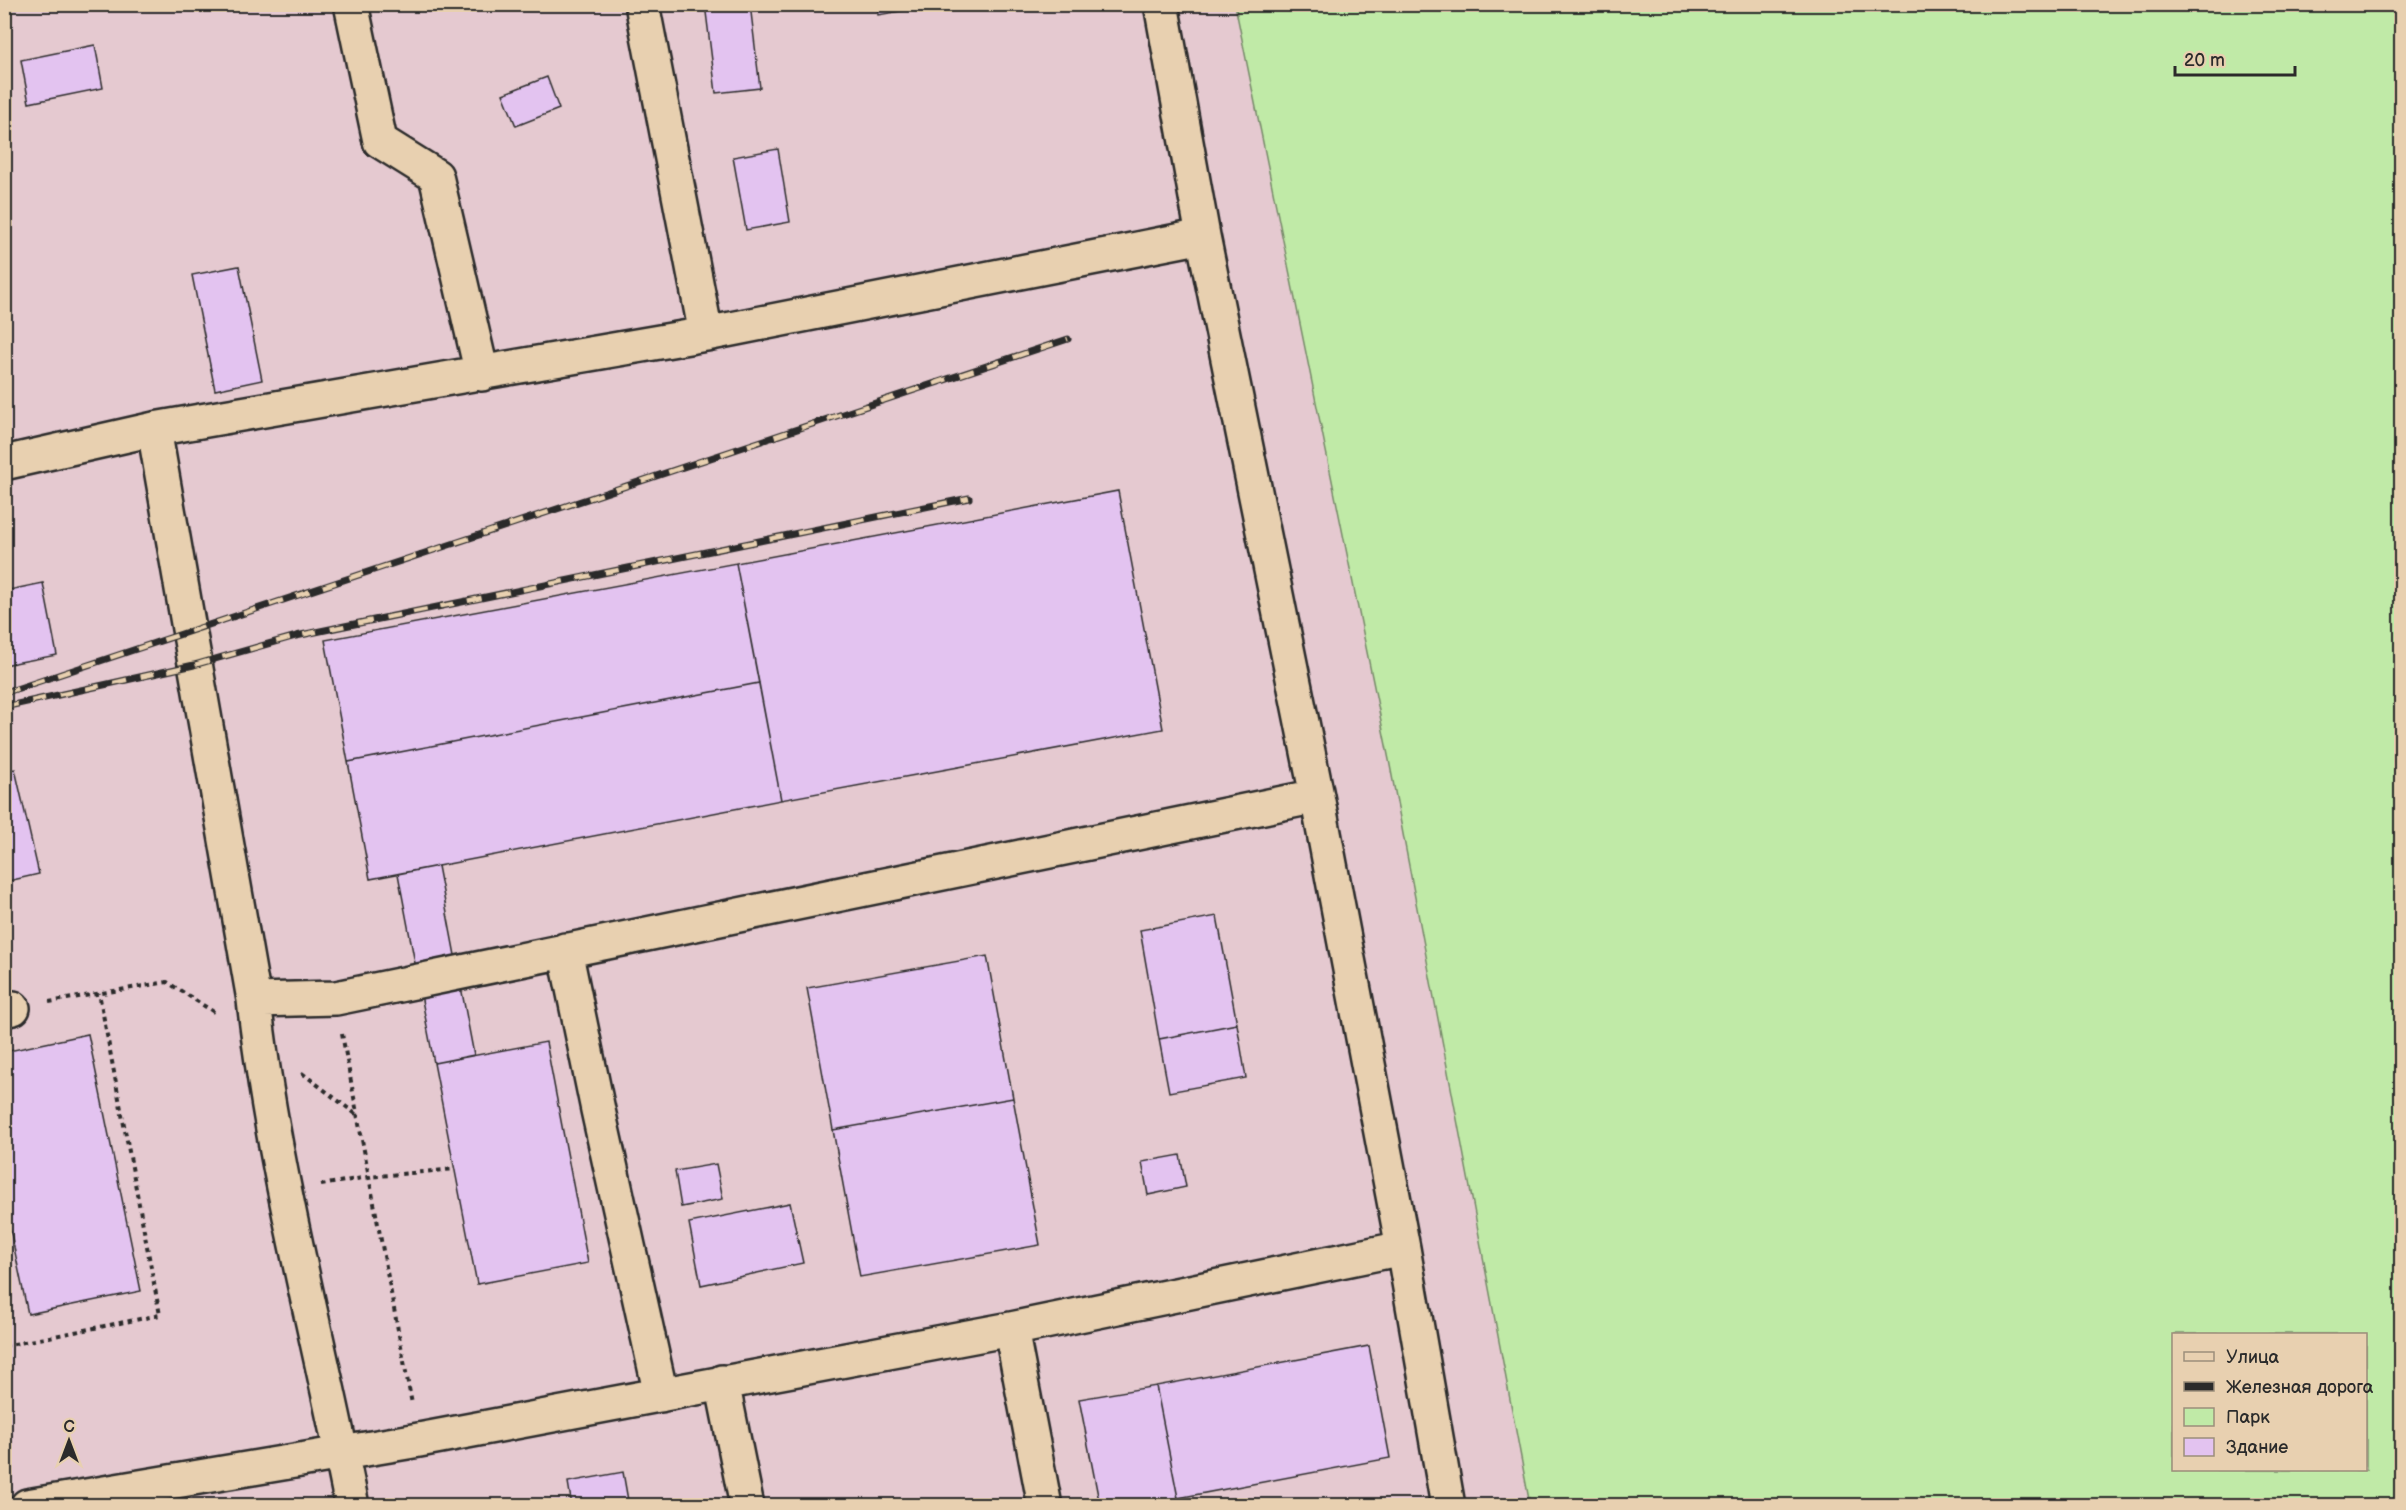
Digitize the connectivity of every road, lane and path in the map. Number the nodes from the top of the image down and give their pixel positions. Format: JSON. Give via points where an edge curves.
{"nodes":[{"id":1,"x":351,"y":4,"type":"edge"},
{"id":2,"x":642,"y":4,"type":"edge"},
{"id":3,"x":1161,"y":4,"type":"edge"},
{"id":4,"x":1203,"y":236,"type":"junction"},
{"id":5,"x":706,"y":334,"type":"junction"},
{"id":6,"x":482,"y":374,"type":"junction"},
{"id":7,"x":154,"y":429,"type":"junction"},
{"id":8,"x":4,"y":463,"type":"edge"},
{"id":9,"x":1317,"y":796,"type":"junction"},
{"id":10,"x":565,"y":950,"type":"junction"},
{"id":11,"x":167,"y":982,"type":"dead end"},
{"id":12,"x":99,"y":993,"type":"junction"},
{"id":13,"x":336,"y":998,"type":"junction"},
{"id":14,"x":254,"y":1000,"type":"junction"},
{"id":15,"x":9,"y":1009,"type":"edge"},
{"id":16,"x":455,"y":1169,"type":"dead end"},
{"id":17,"x":369,"y":1177,"type":"junction"},
{"id":18,"x":285,"y":1191,"type":"junction"},
{"id":19,"x":1403,"y":1248,"type":"junction"},
{"id":20,"x":1011,"y":1329,"type":"junction"},
{"id":21,"x":4,"y":1346,"type":"edge"},
{"id":22,"x":722,"y":1382,"type":"junction"},
{"id":23,"x":661,"y":1395,"type":"junction"},
{"id":24,"x":419,"y":1440,"type":"junction"},
{"id":25,"x":342,"y":1454,"type":"junction"},
{"id":26,"x":27,"y":1506,"type":"edge"},
{"id":27,"x":352,"y":1506,"type":"edge"},
{"id":28,"x":747,"y":1506,"type":"edge"},
{"id":29,"x":1046,"y":1506,"type":"edge"},
{"id":30,"x":1448,"y":1506,"type":"edge"}],
"edges":[{"from":1,"to":6,"type":"lane","via":[[380,141],[436,176]]},
{"from":2,"to":5,"type":"lane"},
{"from":3,"to":4,"type":"lane"},
{"from":4,"to":5,"type":"lane"},
{"from":4,"to":9,"type":"lane"},
{"from":5,"to":6,"type":"lane"},
{"from":6,"to":7,"type":"lane"},
{"from":7,"to":8,"type":"lane"},
{"from":7,"to":14,"type":"lane"},
{"from":9,"to":10,"type":"lane"},
{"from":9,"to":19,"type":"lane"},
{"from":10,"to":13,"type":"lane"},
{"from":10,"to":23,"type":"lane"},
{"from":11,"to":12,"type":"path"},
{"from":12,"to":15,"type":"path"},
{"from":12,"to":21,"type":"path","via":[[160,1316]]},
{"from":13,"to":14,"type":"lane"},
{"from":13,"to":17,"type":"path"},
{"from":14,"to":18,"type":"lane"},
{"from":16,"to":17,"type":"path"},
{"from":17,"to":18,"type":"path"},
{"from":17,"to":24,"type":"path"},
{"from":18,"to":25,"type":"lane"},
{"from":19,"to":20,"type":"lane"},
{"from":19,"to":30,"type":"lane"},
{"from":20,"to":22,"type":"lane"},
{"from":20,"to":29,"type":"lane"},
{"from":22,"to":23,"type":"lane"},
{"from":22,"to":28,"type":"lane"},
{"from":23,"to":24,"type":"lane"},
{"from":24,"to":25,"type":"lane"},
{"from":25,"to":26,"type":"lane"},
{"from":25,"to":27,"type":"lane"}]}
